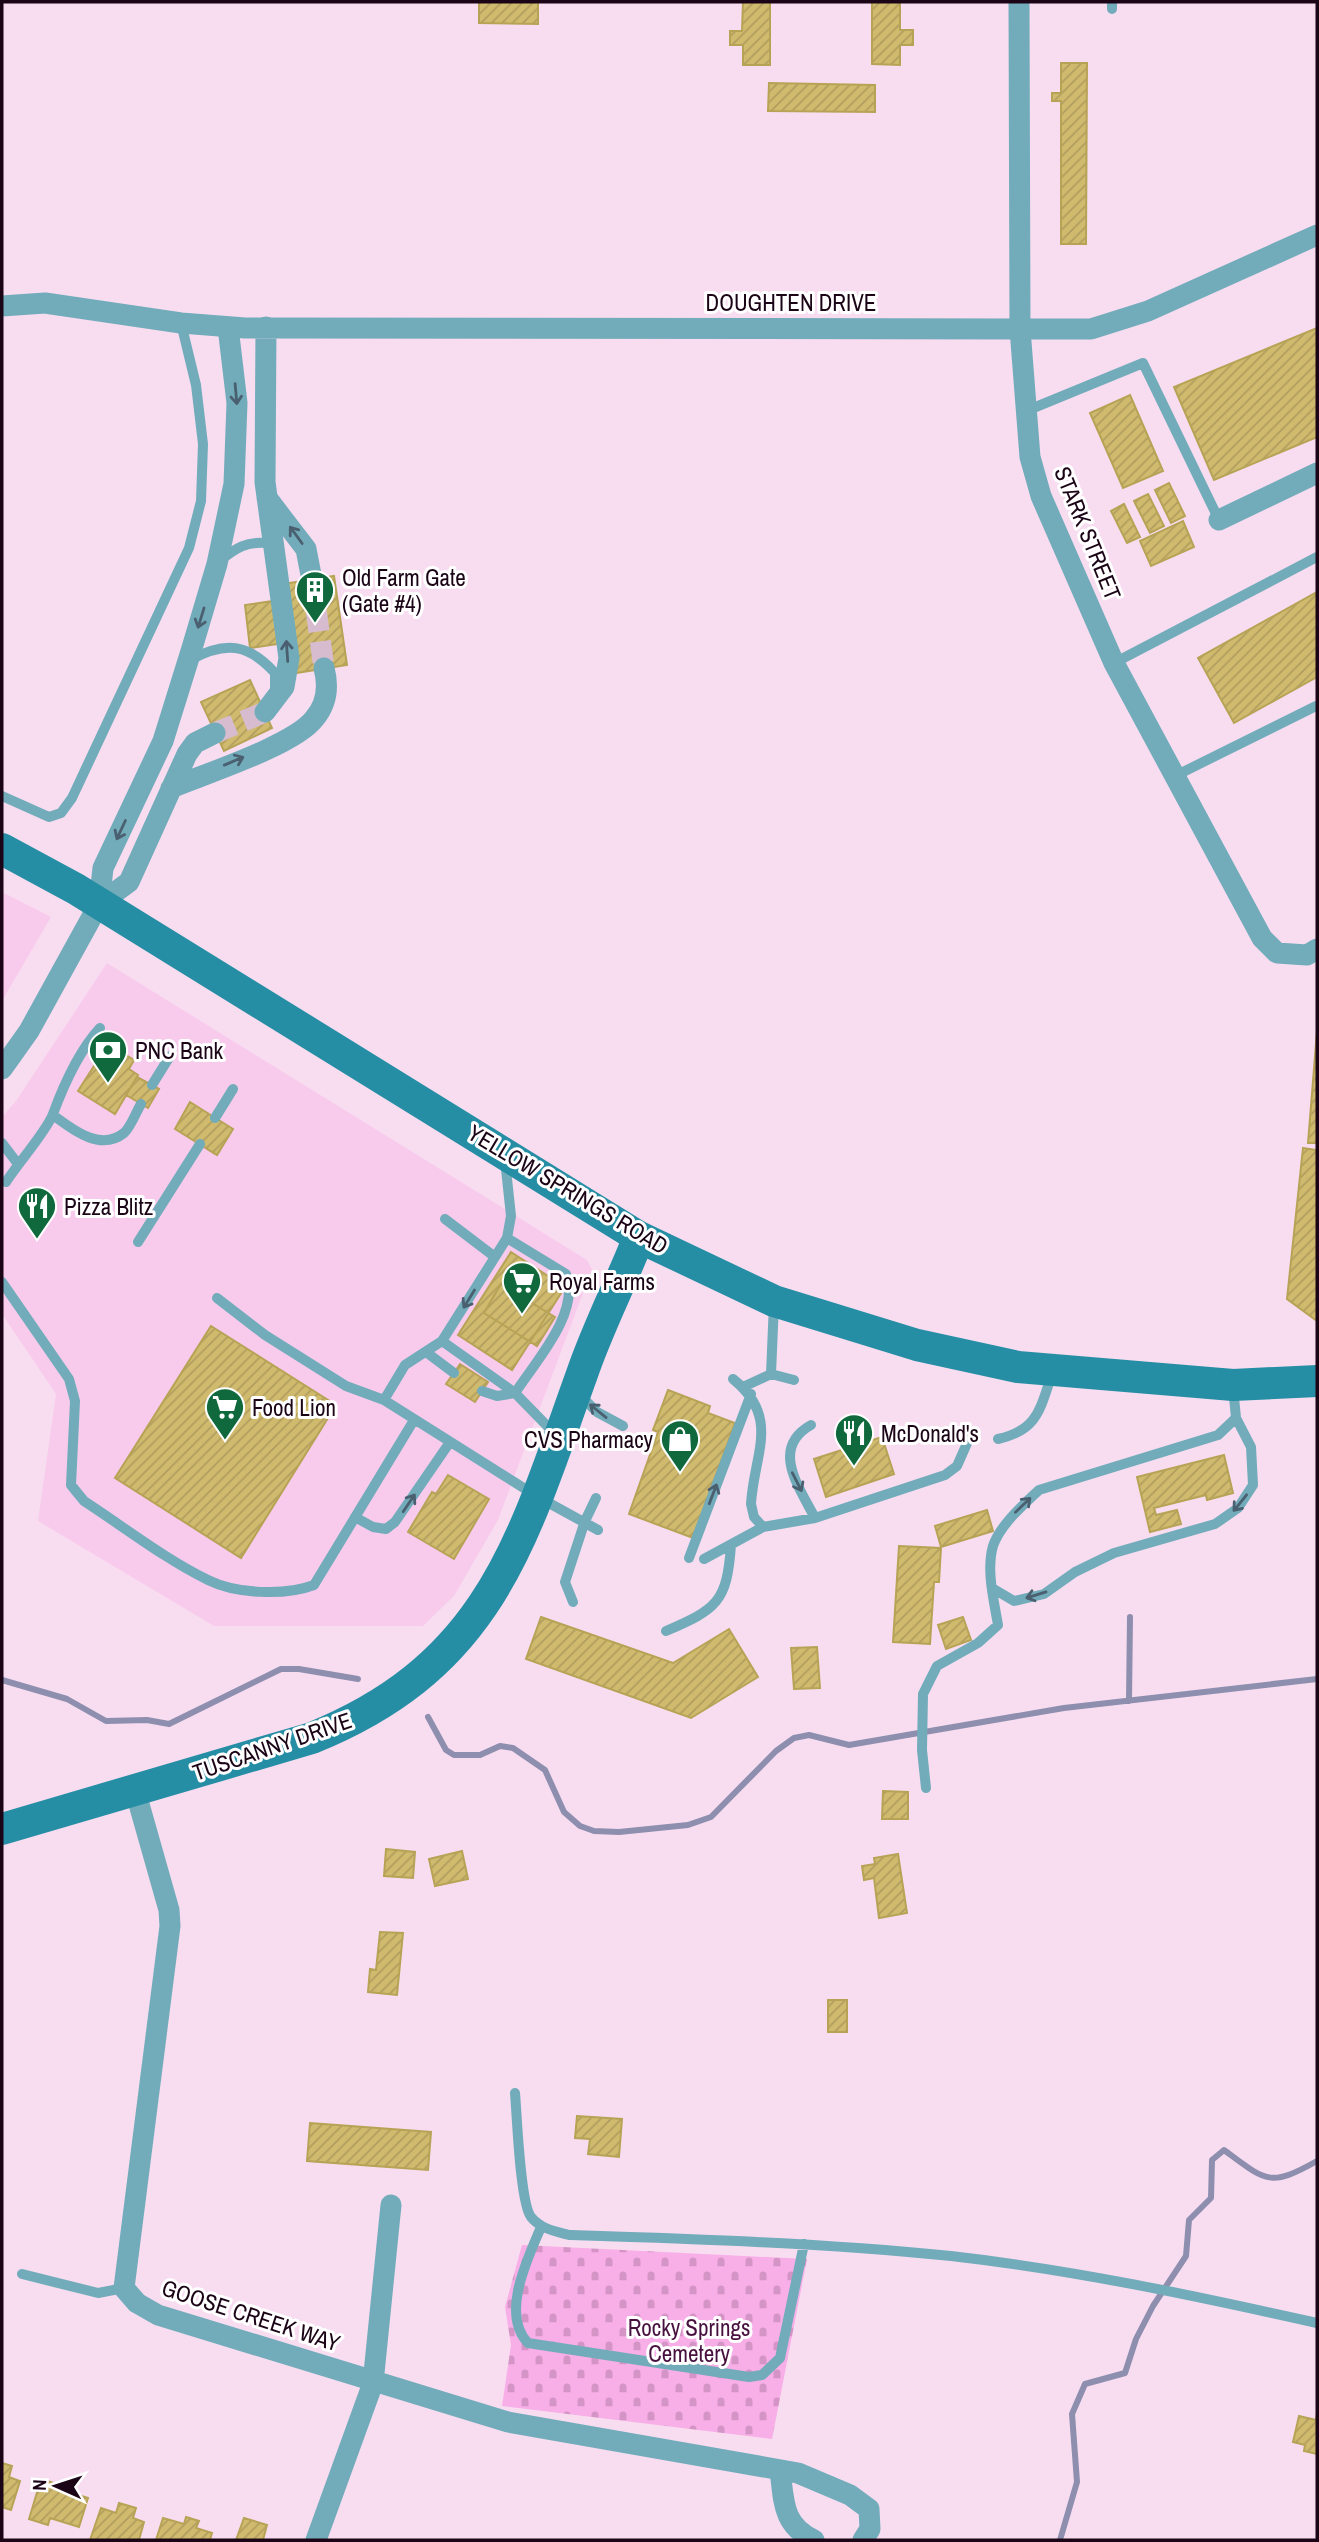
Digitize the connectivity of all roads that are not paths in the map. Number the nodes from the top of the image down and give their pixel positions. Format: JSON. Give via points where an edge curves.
{"nodes":[{"id":1,"x":1019,"y":2,"type":"edge"},
{"id":2,"x":1317,"y":235,"type":"edge"},
{"id":3,"x":2,"y":306,"type":"edge"},
{"id":4,"x":181,"y":323,"type":"junction"},
{"id":5,"x":246,"y":327,"type":"junction"},
{"id":6,"x":1020,"y":330,"type":"junction"},
{"id":7,"x":1026,"y":411,"type":"junction"},
{"id":8,"x":1317,"y":473,"type":"edge"},
{"id":9,"x":267,"y":497,"type":"junction"},
{"id":10,"x":1219,"y":520,"type":"joint"},
{"id":11,"x":274,"y":550,"type":"junction"},
{"id":12,"x":1317,"y":557,"type":"edge"},
{"id":13,"x":217,"y":564,"type":"junction"},
{"id":14,"x":312,"y":580,"type":"tunnel mouth"},
{"id":15,"x":187,"y":662,"type":"junction"},
{"id":16,"x":1114,"y":663,"type":"junction"},
{"id":17,"x":324,"y":668,"type":"tunnel mouth"},
{"id":18,"x":270,"y":706,"type":"joint"},
{"id":19,"x":1316,"y":706,"type":"edge"},
{"id":20,"x":215,"y":733,"type":"tunnel mouth"},
{"id":21,"x":1175,"y":776,"type":"junction"},
{"id":22,"x":172,"y":788,"type":"junction"},
{"id":23,"x":2,"y":796,"type":"edge"},
{"id":24,"x":2,"y":849,"type":"edge"},
{"id":25,"x":99,"y":904,"type":"junction"},
{"id":26,"x":1317,"y":949,"type":"edge"},
{"id":27,"x":100,"y":1028,"type":"dead end"},
{"id":28,"x":170,"y":1055,"type":"dead end"},
{"id":29,"x":2,"y":1069,"type":"edge"},
{"id":30,"x":152,"y":1085,"type":"dead end"},
{"id":31,"x":233,"y":1089,"type":"dead end"},
{"id":32,"x":141,"y":1104,"type":"dead end"},
{"id":33,"x":53,"y":1115,"type":"junction"},
{"id":34,"x":215,"y":1118,"type":"dead end"},
{"id":35,"x":2,"y":1143,"type":"edge"},
{"id":36,"x":200,"y":1144,"type":"dead end"},
{"id":37,"x":504,"y":1151,"type":"junction"},
{"id":38,"x":18,"y":1164,"type":"junction"},
{"id":39,"x":6,"y":1182,"type":"dead end"},
{"id":40,"x":446,"y":1219,"type":"dead end"},
{"id":41,"x":639,"y":1237,"type":"junction"},
{"id":42,"x":508,"y":1238,"type":"junction"},
{"id":43,"x":138,"y":1242,"type":"dead end"},
{"id":44,"x":495,"y":1257,"type":"junction"},
{"id":45,"x":2,"y":1282,"type":"edge"},
{"id":46,"x":217,"y":1298,"type":"dead end"},
{"id":47,"x":774,"y":1301,"type":"junction"},
{"id":48,"x":442,"y":1341,"type":"junction"},
{"id":49,"x":426,"y":1352,"type":"junction"},
{"id":50,"x":1052,"y":1372,"type":"junction"},
{"id":51,"x":454,"y":1373,"type":"dead end"},
{"id":52,"x":771,"y":1374,"type":"junction"},
{"id":53,"x":733,"y":1379,"type":"dead end"},
{"id":54,"x":794,"y":1380,"type":"dead end"},
{"id":55,"x":1317,"y":1381,"type":"edge"},
{"id":56,"x":1233,"y":1385,"type":"junction"},
{"id":57,"x":576,"y":1390,"type":"junction"},
{"id":58,"x":747,"y":1390,"type":"junction"},
{"id":59,"x":482,"y":1391,"type":"dead end"},
{"id":60,"x":515,"y":1393,"type":"junction"},
{"id":61,"x":384,"y":1400,"type":"junction"},
{"id":62,"x":1236,"y":1418,"type":"junction"},
{"id":63,"x":414,"y":1420,"type":"junction"},
{"id":64,"x":811,"y":1425,"type":"dead end"},
{"id":65,"x":623,"y":1426,"type":"dead end"},
{"id":66,"x":972,"y":1432,"type":"dead end"},
{"id":67,"x":559,"y":1438,"type":"junction"},
{"id":68,"x":998,"y":1439,"type":"dead end"},
{"id":69,"x":450,"y":1442,"type":"junction"},
{"id":70,"x":538,"y":1497,"type":"junction"},
{"id":71,"x":596,"y":1498,"type":"dead end"},
{"id":72,"x":355,"y":1517,"type":"junction"},
{"id":73,"x":815,"y":1518,"type":"junction"},
{"id":74,"x":584,"y":1521,"type":"junction"},
{"id":75,"x":763,"y":1527,"type":"junction"},
{"id":76,"x":598,"y":1530,"type":"dead end"},
{"id":77,"x":731,"y":1545,"type":"junction"},
{"id":78,"x":689,"y":1558,"type":"dead end"},
{"id":79,"x":704,"y":1559,"type":"dead end"},
{"id":80,"x":992,"y":1588,"type":"junction"},
{"id":81,"x":573,"y":1601,"type":"dead end"},
{"id":82,"x":666,"y":1631,"type":"dead end"},
{"id":83,"x":926,"y":1788,"type":"dead end"},
{"id":84,"x":135,"y":1790,"type":"junction"},
{"id":85,"x":2,"y":1829,"type":"edge"},
{"id":86,"x":515,"y":2093,"type":"dead end"},
{"id":87,"x":391,"y":2205,"type":"dead end"},
{"id":88,"x":541,"y":2227,"type":"junction"},
{"id":89,"x":804,"y":2244,"type":"junction"},
{"id":90,"x":22,"y":2274,"type":"dead end"},
{"id":91,"x":124,"y":2288,"type":"junction"},
{"id":92,"x":1317,"y":2323,"type":"edge"},
{"id":93,"x":373,"y":2383,"type":"junction"},
{"id":94,"x":780,"y":2470,"type":"junction"},
{"id":95,"x":316,"y":2540,"type":"edge"},
{"id":96,"x":814,"y":2540,"type":"edge"},
{"id":97,"x":863,"y":2540,"type":"edge"}],
"edges":[{"from":1,"to":6,"type":"street","name":"STARK STREET"},
{"from":2,"to":6,"type":"street","name":"DOUGHTEN DRIVE","via":[[1114,324],[1091,329]]},
{"from":3,"to":4,"type":"street","name":"DOUGHTEN DRIVE","via":[[45,303]]},
{"from":4,"to":5,"type":"street","name":"DOUGHTEN DRIVE"},
{"from":4,"to":23,"type":"lane","via":[[203,444],[201,501],[189,548],[61,813],[49,817]]},
{"from":5,"to":6,"type":"street","name":"DOUGHTEN DRIVE"},
{"from":5,"to":9,"type":"street","via":[[263,422]]},
{"from":5,"to":13,"type":"street","one_way":true,"via":[[234,484]]},
{"from":6,"to":7,"type":"street","name":"STARK STREET"},
{"from":7,"to":10,"type":"lane","via":[[1143,363]]},
{"from":7,"to":16,"type":"street","name":"STARK STREET","via":[[1030,457],[1041,496]]},
{"from":8,"to":10,"type":"street"},
{"from":9,"to":11,"type":"street"},
{"from":14,"to":9,"type":"street","one_way":true,"via":[[306,549]]},
{"from":11,"to":13,"type":"lane","via":[[268,543],[252,542]]},
{"from":18,"to":11,"type":"street","one_way":true,"via":[[284,688],[289,658]]},
{"from":12,"to":16,"type":"lane"},
{"from":13,"to":15,"type":"street","one_way":true},
{"from":15,"to":18,"type":"lane","via":[[212,648],[238,648],[260,656],[275,673]]},
{"from":15,"to":25,"type":"street","one_way":true,"via":[[163,741],[103,867]]},
{"from":16,"to":21,"type":"street","name":"STARK STREET"},
{"from":22,"to":17,"type":"street","one_way":true,"via":[[291,737],[313,721],[326,699]]},
{"from":19,"to":21,"type":"lane"},
{"from":20,"to":22,"type":"street","via":[[195,743]]},
{"from":21,"to":26,"type":"street","name":"STARK STREET","via":[[1262,938],[1277,953],[1307,955]]},
{"from":22,"to":25,"type":"street","via":[[129,882]]},
{"from":24,"to":25,"type":"main road","name":"YELLOW SPRINGS ROAD"},
{"from":25,"to":29,"type":"street","via":[[29,1031]]},
{"from":25,"to":37,"type":"main road","name":"YELLOW SPRINGS ROAD"},
{"from":27,"to":33,"type":"lane","via":[[55,1101]]},
{"from":28,"to":30,"type":"lane"},
{"from":31,"to":34,"type":"lane"},
{"from":32,"to":33,"type":"lane","via":[[124,1133],[108,1139],[94,1140]]},
{"from":33,"to":38,"type":"lane"},
{"from":35,"to":38,"type":"lane"},
{"from":36,"to":43,"type":"lane"},
{"from":37,"to":41,"type":"main road","name":"YELLOW SPRINGS ROAD"},
{"from":37,"to":42,"type":"lane","via":[[511,1216]]},
{"from":38,"to":39,"type":"lane"},
{"from":40,"to":44,"type":"lane"},
{"from":41,"to":47,"type":"main road","name":"YELLOW SPRINGS ROAD"},
{"from":41,"to":57,"type":"main road","name":"TUSCANNY DRIVE"},
{"from":42,"to":44,"type":"lane"},
{"from":42,"to":60,"type":"lane","via":[[566,1274],[570,1284],[569,1310]]},
{"from":44,"to":48,"type":"lane","one_way":true},
{"from":45,"to":72,"type":"lane","via":[[69,1379],[75,1401],[71,1485],[83,1501],[209,1581],[234,1588],[298,1591],[314,1585]]},
{"from":46,"to":61,"type":"lane","via":[[265,1335],[346,1386]]},
{"from":47,"to":50,"type":"main road","name":"YELLOW SPRINGS ROAD","via":[[917,1345]]},
{"from":47,"to":52,"type":"lane"},
{"from":48,"to":49,"type":"lane"},
{"from":48,"to":60,"type":"lane"},
{"from":49,"to":51,"type":"lane"},
{"from":49,"to":61,"type":"lane","via":[[405,1365]]},
{"from":50,"to":56,"type":"main road","name":"YELLOW SPRINGS ROAD"},
{"from":50,"to":68,"type":"lane","via":[[1038,1417],[1018,1435]]},
{"from":52,"to":54,"type":"lane"},
{"from":52,"to":58,"type":"lane"},
{"from":53,"to":58,"type":"lane"},
{"from":55,"to":56,"type":"main road","name":"YELLOW SPRINGS ROAD"},
{"from":56,"to":62,"type":"lane"},
{"from":65,"to":57,"type":"lane","one_way":true,"via":[[597,1412]]},
{"from":57,"to":67,"type":"main road","name":"TUSCANNY DRIVE"},
{"from":58,"to":75,"type":"lane","via":[[762,1416],[751,1504]]},
{"from":78,"to":58,"type":"lane","one_way":true},
{"from":59,"to":60,"type":"lane","via":[[497,1396]]},
{"from":60,"to":67,"type":"lane"},
{"from":61,"to":63,"type":"lane"},
{"from":80,"to":62,"type":"lane","one_way":true,"via":[[993,1546],[1016,1511],[1039,1490],[1218,1434]]},
{"from":62,"to":80,"type":"lane","one_way":true,"via":[[1251,1447],[1253,1485],[1238,1508],[1215,1524],[1114,1553],[1044,1594],[1014,1601]]},
{"from":63,"to":69,"type":"lane"},
{"from":63,"to":72,"type":"lane"},
{"from":64,"to":73,"type":"lane","one_way":true,"via":[[795,1438],[789,1459],[790,1470]]},
{"from":66,"to":73,"type":"lane","via":[[957,1466],[945,1475]]},
{"from":67,"to":70,"type":"main road","name":"TUSCANNY DRIVE"},
{"from":69,"to":70,"type":"lane"},
{"from":72,"to":69,"type":"lane","one_way":true,"via":[[386,1529],[396,1522]]},
{"from":70,"to":74,"type":"lane"},
{"from":70,"to":84,"type":"main road","name":"TUSCANNY DRIVE","via":[[525,1532],[491,1594],[453,1645],[410,1683],[354,1721],[312,1738]]},
{"from":71,"to":74,"type":"lane"},
{"from":73,"to":75,"type":"lane"},
{"from":74,"to":76,"type":"lane"},
{"from":74,"to":81,"type":"lane","via":[[565,1582]]},
{"from":75,"to":77,"type":"lane"},
{"from":77,"to":79,"type":"lane"},
{"from":77,"to":82,"type":"lane","via":[[722,1595],[701,1616]]},
{"from":80,"to":83,"type":"lane","via":[[998,1625],[978,1643],[937,1666],[923,1694]]},
{"from":84,"to":85,"type":"main road","name":"TUSCANNY DRIVE"},
{"from":84,"to":91,"type":"street","via":[[170,1926]]},
{"from":86,"to":88,"type":"lane","via":[[528,2214]]},
{"from":87,"to":93,"type":"street"},
{"from":88,"to":89,"type":"lane","via":[[569,2235]]},
{"from":88,"to":89,"type":"lane","via":[[517,2303],[520,2334],[528,2343],[749,2377],[762,2375],[780,2358]]},
{"from":89,"to":92,"type":"lane","via":[[953,2256],[1149,2286]]},
{"from":90,"to":91,"type":"lane","via":[[97,2293]]},
{"from":91,"to":93,"type":"street","name":"GOOSE CREEK WAY","via":[[137,2303],[158,2315]]},
{"from":93,"to":94,"type":"street","name":"GOOSE CREEK WAY","via":[[508,2422]]},
{"from":93,"to":95,"type":"street"},
{"from":94,"to":96,"type":"street","via":[[786,2512],[799,2533]]},
{"from":94,"to":97,"type":"street","name":"GOOSE CREEK WAY","via":[[850,2495],[869,2509],[870,2529]]}]}
